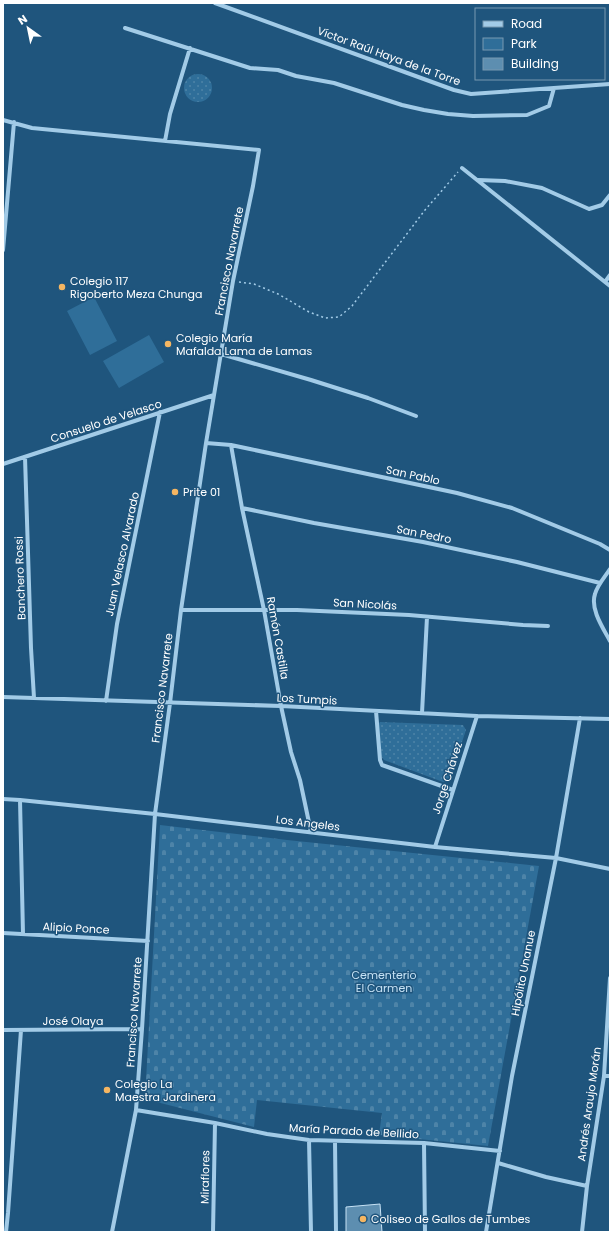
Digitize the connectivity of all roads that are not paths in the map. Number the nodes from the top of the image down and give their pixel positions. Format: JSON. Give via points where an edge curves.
{"nodes":[{"id":1,"x":215,"y":3,"type":"edge"},
{"id":2,"x":125,"y":28,"type":"dead end"},
{"id":3,"x":190,"y":48,"type":"junction"},
{"id":4,"x":610,"y":84,"type":"edge"},
{"id":5,"x":554,"y":88,"type":"junction"},
{"id":6,"x":3,"y":120,"type":"edge"},
{"id":7,"x":14,"y":122,"type":"junction"},
{"id":8,"x":164,"y":141,"type":"junction"},
{"id":9,"x":462,"y":168,"type":"road end"},
{"id":10,"x":477,"y":180,"type":"junction"},
{"id":11,"x":610,"y":195,"type":"edge"},
{"id":12,"x":3,"y":250,"type":"edge"},
{"id":13,"x":610,"y":276,"type":"edge"},
{"id":14,"x":605,"y":282,"type":"junction"},
{"id":15,"x":610,"y":286,"type":"edge"},
{"id":16,"x":221,"y":354,"type":"junction"},
{"id":17,"x":214,"y":395,"type":"junction"},
{"id":18,"x":160,"y":412,"type":"junction"},
{"id":19,"x":416,"y":416,"type":"dead end"},
{"id":20,"x":206,"y":443,"type":"junction"},
{"id":21,"x":231,"y":445,"type":"junction"},
{"id":22,"x":25,"y":457,"type":"junction"},
{"id":23,"x":3,"y":464,"type":"edge"},
{"id":24,"x":242,"y":508,"type":"junction"},
{"id":25,"x":610,"y":550,"type":"edge"},
{"id":26,"x":610,"y":569,"type":"edge"},
{"id":27,"x":600,"y":583,"type":"junction"},
{"id":28,"x":181,"y":610,"type":"junction"},
{"id":29,"x":264,"y":610,"type":"junction"},
{"id":30,"x":427,"y":617,"type":"junction"},
{"id":31,"x":548,"y":626,"type":"dead end"},
{"id":32,"x":610,"y":642,"type":"edge"},
{"id":33,"x":3,"y":697,"type":"edge"},
{"id":34,"x":34,"y":698,"type":"junction"},
{"id":35,"x":106,"y":701,"type":"junction"},
{"id":36,"x":170,"y":703,"type":"junction"},
{"id":37,"x":281,"y":706,"type":"junction"},
{"id":38,"x":376,"y":711,"type":"junction"},
{"id":39,"x":422,"y":713,"type":"junction"},
{"id":40,"x":477,"y":716,"type":"junction"},
{"id":41,"x":580,"y":718,"type":"junction"},
{"id":42,"x":610,"y":719,"type":"edge"},
{"id":43,"x":453,"y":790,"type":"junction"},
{"id":44,"x":3,"y":799,"type":"edge"},
{"id":45,"x":20,"y":800,"type":"junction"},
{"id":46,"x":155,"y":814,"type":"junction"},
{"id":47,"x":311,"y":832,"type":"junction"},
{"id":48,"x":435,"y":847,"type":"junction"},
{"id":49,"x":556,"y":858,"type":"junction"},
{"id":50,"x":610,"y":869,"type":"edge"},
{"id":51,"x":3,"y":933,"type":"edge"},
{"id":52,"x":23,"y":934,"type":"junction"},
{"id":53,"x":148,"y":941,"type":"junction"},
{"id":54,"x":610,"y":978,"type":"edge"},
{"id":55,"x":142,"y":1029,"type":"junction"},
{"id":56,"x":3,"y":1030,"type":"edge"},
{"id":57,"x":21,"y":1030,"type":"junction"},
{"id":58,"x":604,"y":1076,"type":"junction"},
{"id":59,"x":610,"y":1076,"type":"edge"},
{"id":60,"x":136,"y":1110,"type":"junction"},
{"id":61,"x":215,"y":1123,"type":"junction"},
{"id":62,"x":309,"y":1140,"type":"junction"},
{"id":63,"x":335,"y":1141,"type":"junction"},
{"id":64,"x":424,"y":1143,"type":"junction"},
{"id":65,"x":500,"y":1151,"type":"junction"},
{"id":66,"x":498,"y":1163,"type":"junction"},
{"id":67,"x":587,"y":1186,"type":"junction"},
{"id":68,"x":3,"y":1213,"type":"edge"},
{"id":69,"x":8,"y":1213,"type":"junction"},
{"id":70,"x":6,"y":1232,"type":"edge"},
{"id":71,"x":112,"y":1232,"type":"edge"},
{"id":72,"x":213,"y":1232,"type":"edge"},
{"id":73,"x":311,"y":1232,"type":"edge"},
{"id":74,"x":336,"y":1232,"type":"edge"},
{"id":75,"x":425,"y":1232,"type":"edge"},
{"id":76,"x":486,"y":1232,"type":"edge"},
{"id":77,"x":582,"y":1232,"type":"edge"}],
"edges":[{"from":1,"to":5,"type":"street","name":"Víctor Raúl Haya de la Torre","via":[[454,90],[471,94]]},
{"from":2,"to":3,"type":"street"},
{"from":3,"to":5,"type":"street","via":[[250,68],[278,70],[334,83],[402,105],[448,114],[527,115],[549,106]]},
{"from":3,"to":8,"type":"street"},
{"from":4,"to":5,"type":"street","name":"Víctor Raúl Haya de la Torre"},
{"from":6,"to":7,"type":"street"},
{"from":7,"to":8,"type":"street","via":[[32,128]]},
{"from":7,"to":12,"type":"street"},
{"from":8,"to":16,"type":"street","name":"Francisco Navarrete","via":[[260,150]]},
{"from":9,"to":10,"type":"street"},
{"from":10,"to":11,"type":"street","via":[[505,181],[542,188],[589,209],[602,205]]},
{"from":10,"to":14,"type":"street"},
{"from":13,"to":14,"type":"street"},
{"from":14,"to":15,"type":"street"},
{"from":16,"to":17,"type":"street","name":"Francisco Navarrete"},
{"from":16,"to":19,"type":"street","via":[[368,398]]},
{"from":17,"to":18,"type":"street","name":"Consuelo de Velasco"},
{"from":17,"to":20,"type":"street","name":"Francisco Navarrete"},
{"from":18,"to":22,"type":"street","name":"Consuelo de Velasco"},
{"from":18,"to":35,"type":"street","name":"Juan Velasco Alvarado","via":[[117,624]]},
{"from":20,"to":21,"type":"street","name":"San Pablo"},
{"from":20,"to":28,"type":"street","name":"Francisco Navarrete"},
{"from":21,"to":24,"type":"street","name":"Ramón Castilla"},
{"from":21,"to":25,"type":"street","name":"San Pablo","via":[[457,493],[505,506]]},
{"from":22,"to":23,"type":"street","name":"Consuelo de Velasco"},
{"from":22,"to":34,"type":"street","name":"Banchero Rossi"},
{"from":24,"to":27,"type":"street","name":"San Pedro","via":[[423,542]]},
{"from":24,"to":29,"type":"street","name":"Ramón Castilla"},
{"from":26,"to":27,"type":"street"},
{"from":27,"to":32,"type":"street","via":[[594,603]]},
{"from":28,"to":29,"type":"street","name":"San Nicolás"},
{"from":28,"to":36,"type":"street","name":"Francisco Navarrete"},
{"from":29,"to":30,"type":"street","name":"San Nicolás","via":[[409,614]]},
{"from":29,"to":37,"type":"street","name":"Ramón Castilla"},
{"from":30,"to":31,"type":"street","name":"San Nicolás"},
{"from":30,"to":39,"type":"street"},
{"from":33,"to":34,"type":"street","name":"Los Tumpis"},
{"from":34,"to":35,"type":"street","name":"Los Tumpis"},
{"from":35,"to":36,"type":"street","name":"Los Tumpis"},
{"from":36,"to":37,"type":"street","name":"Los Tumpis"},
{"from":36,"to":46,"type":"street","name":"Francisco Navarrete"},
{"from":37,"to":38,"type":"street","name":"Los Tumpis"},
{"from":37,"to":47,"type":"street","name":"Ramón Castilla"},
{"from":38,"to":39,"type":"street","name":"Los Tumpis"},
{"from":38,"to":43,"type":"street","via":[[382,765]]},
{"from":39,"to":40,"type":"street","name":"Los Tumpis"},
{"from":40,"to":41,"type":"street","name":"Los Tumpis"},
{"from":40,"to":43,"type":"street","name":"Jorge Chávez"},
{"from":41,"to":42,"type":"street","name":"Los Tumpis"},
{"from":41,"to":49,"type":"street","name":"Hipólito Unanue"},
{"from":43,"to":48,"type":"street","name":"Jorge Chávez"},
{"from":44,"to":45,"type":"street","name":"Los Angeles"},
{"from":45,"to":46,"type":"street","name":"Los Angeles"},
{"from":45,"to":52,"type":"street"},
{"from":46,"to":47,"type":"street","name":"Los Angeles"},
{"from":46,"to":53,"type":"street","name":"Francisco Navarrete"},
{"from":47,"to":48,"type":"street","name":"Los Angeles"},
{"from":48,"to":49,"type":"street","name":"Los Angeles"},
{"from":49,"to":50,"type":"street","name":"Los Angeles"},
{"from":49,"to":65,"type":"street","name":"Hipólito Unanue","via":[[512,1076]]},
{"from":51,"to":52,"type":"street","name":"Alipio Ponce"},
{"from":52,"to":53,"type":"street","name":"Alipio Ponce"},
{"from":53,"to":55,"type":"street","name":"Francisco Navarrete"},
{"from":54,"to":58,"type":"street","name":"Andrés Araujo Morán"},
{"from":55,"to":57,"type":"street","name":"José Olaya"},
{"from":55,"to":60,"type":"street","name":"Francisco Navarrete"},
{"from":56,"to":57,"type":"street","name":"José Olaya"},
{"from":57,"to":69,"type":"street"},
{"from":58,"to":59,"type":"street"},
{"from":58,"to":67,"type":"street","name":"Andrés Araujo Morán"},
{"from":60,"to":61,"type":"street","name":"María Parado de Bellido"},
{"from":60,"to":71,"type":"street","name":"Francisco Navarrete"},
{"from":61,"to":62,"type":"street","name":"María Parado de Bellido"},
{"from":61,"to":72,"type":"street","name":"Miraflores"},
{"from":62,"to":63,"type":"street","name":"María Parado de Bellido"},
{"from":62,"to":73,"type":"street"},
{"from":63,"to":64,"type":"street","name":"María Parado de Bellido"},
{"from":63,"to":74,"type":"street"},
{"from":64,"to":65,"type":"street","name":"María Parado de Bellido"},
{"from":64,"to":75,"type":"street"},
{"from":65,"to":66,"type":"street","name":"Hipólito Unanue"},
{"from":66,"to":67,"type":"street"},
{"from":66,"to":76,"type":"street","name":"Hipólito Unanue"},
{"from":67,"to":77,"type":"street","name":"Andrés Araujo Morán"},
{"from":68,"to":69,"type":"street"},
{"from":69,"to":70,"type":"street"}]}
